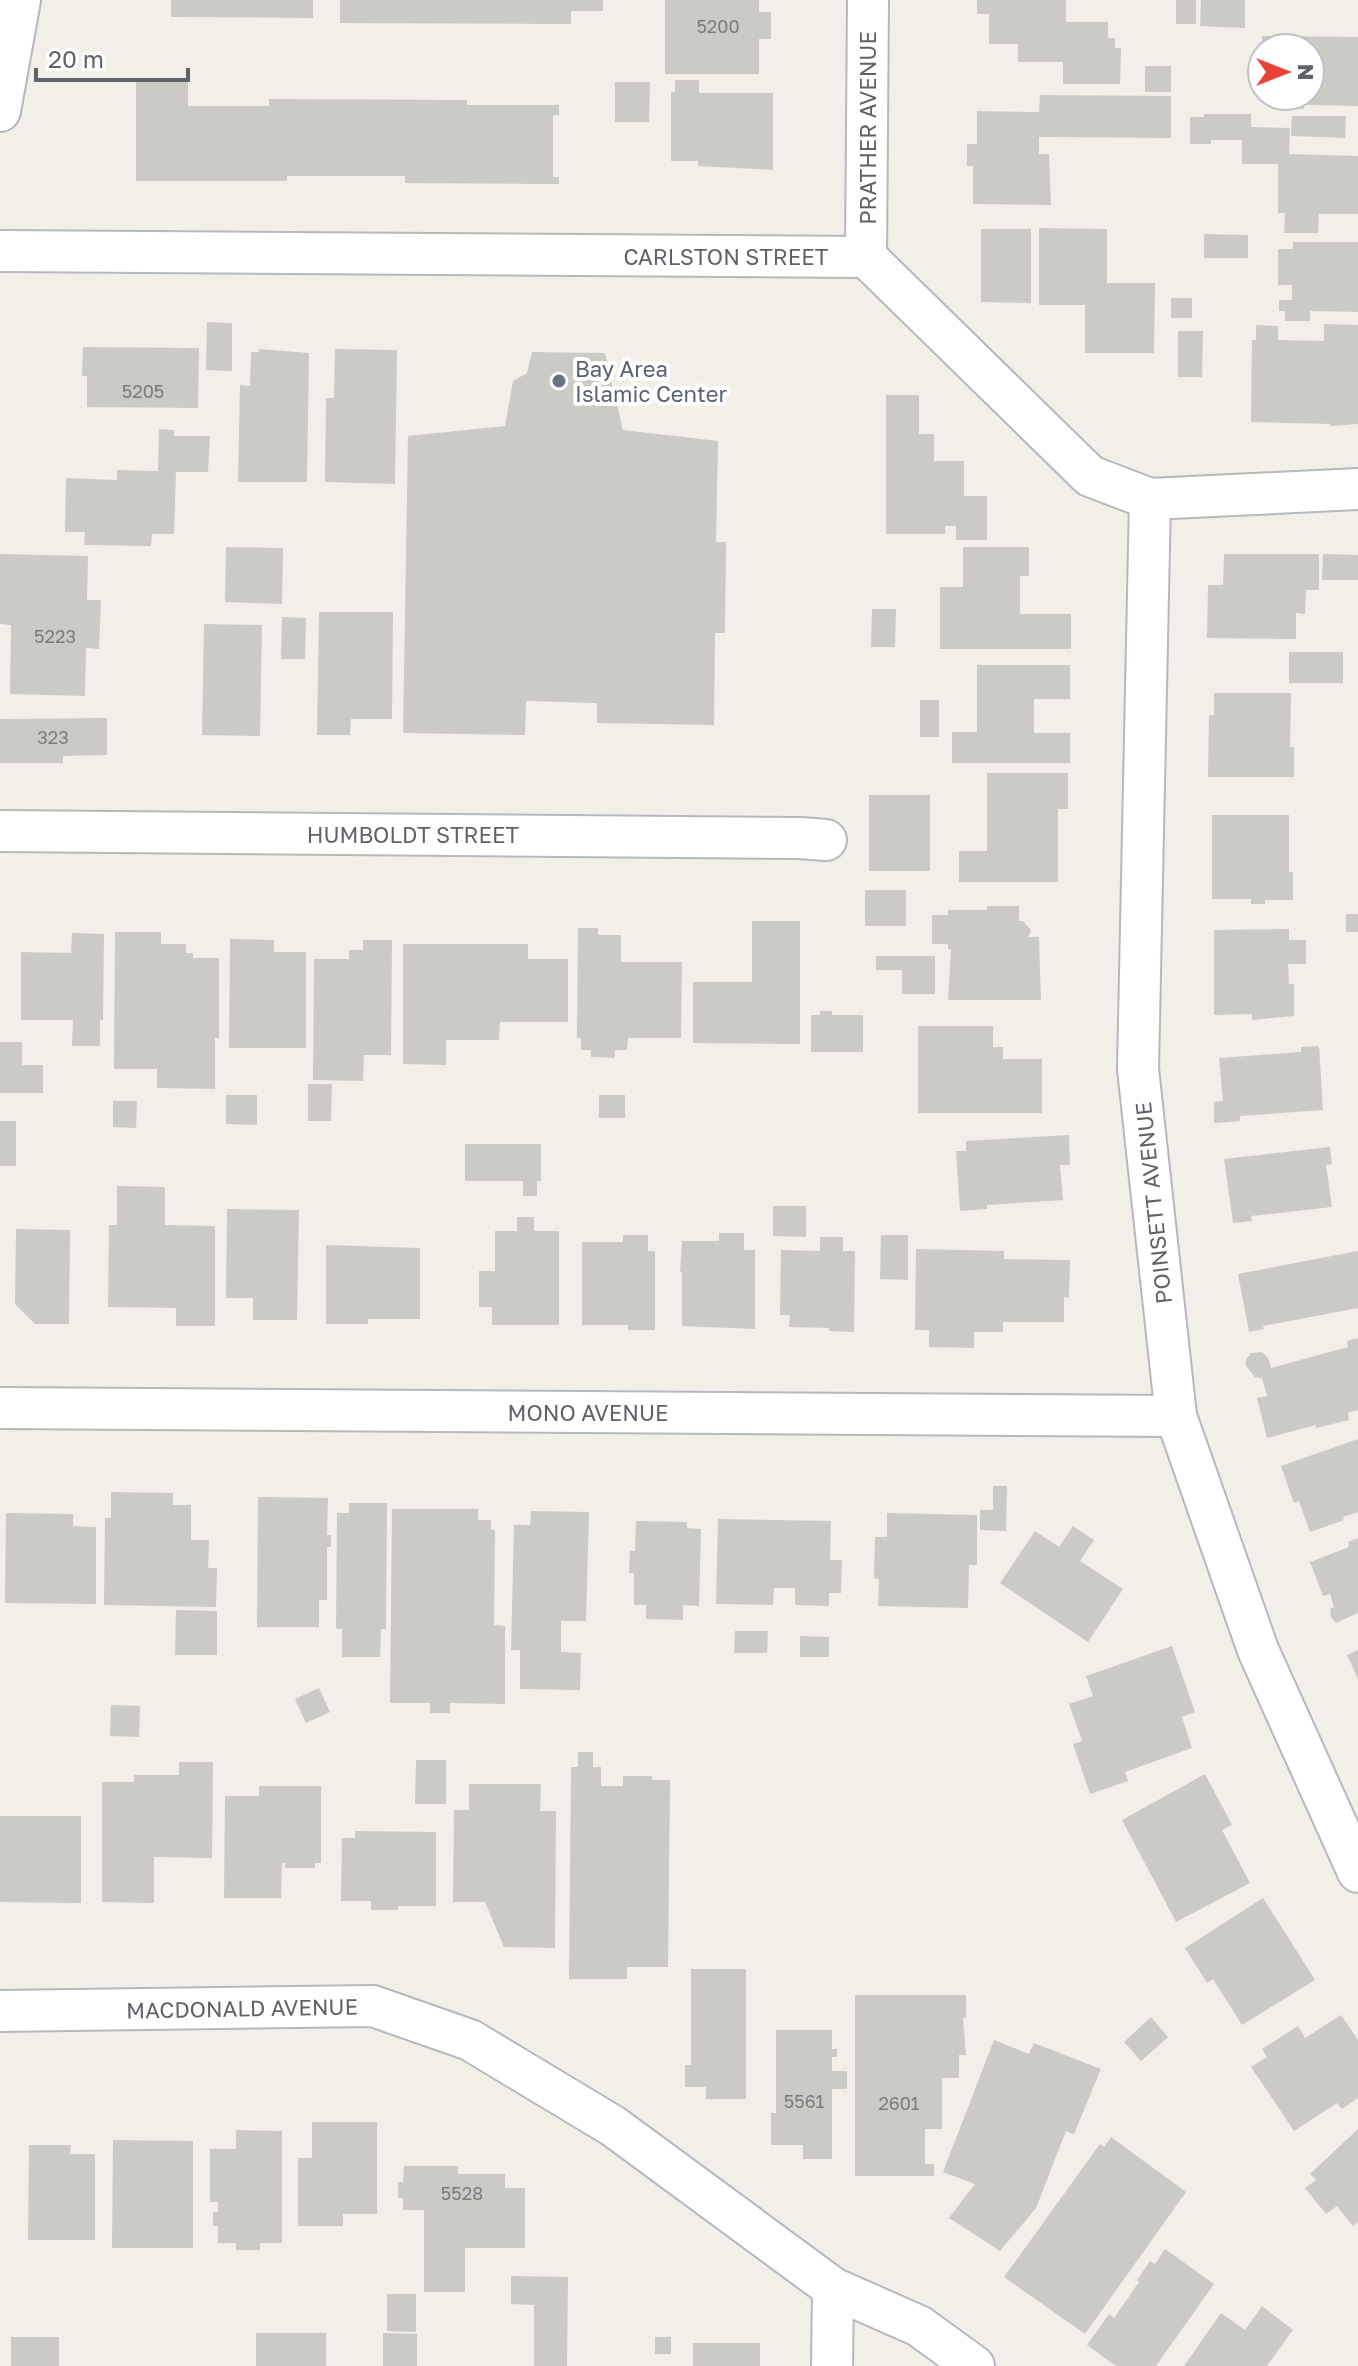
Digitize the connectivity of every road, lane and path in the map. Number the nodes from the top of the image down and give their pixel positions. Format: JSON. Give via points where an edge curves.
{"nodes":[{"id":1,"x":20,"y":0,"type":"edge"},
{"id":2,"x":868,"y":0,"type":"edge"},
{"id":3,"x":0,"y":111,"type":"edge"},
{"id":4,"x":0,"y":251,"type":"edge"},
{"id":5,"x":866,"y":257,"type":"junction"},
{"id":6,"x":1358,"y":489,"type":"edge"},
{"id":7,"x":1150,"y":499,"type":"junction"},
{"id":8,"x":0,"y":831,"type":"edge"},
{"id":9,"x":826,"y":840,"type":"dead end"},
{"id":10,"x":0,"y":1408,"type":"edge"},
{"id":11,"x":1176,"y":1416,"type":"junction"},
{"id":12,"x":1358,"y":1872,"type":"edge"},
{"id":13,"x":0,"y":2011,"type":"edge"},
{"id":14,"x":833,"y":2288,"type":"junction"},
{"id":15,"x":832,"y":2366,"type":"edge"},
{"id":16,"x":974,"y":2366,"type":"edge"}],
"edges":[{"from":1,"to":3,"type":"street"},
{"from":2,"to":5,"type":"street","name":"PRATHER AVENUE"},
{"from":4,"to":5,"type":"street","name":"CARLSTON STREET"},
{"from":5,"to":7,"type":"street","via":[[1090,476]]},
{"from":6,"to":7,"type":"street"},
{"from":7,"to":11,"type":"street","name":"POINSETT AVENUE","via":[[1138,1069]]},
{"from":8,"to":9,"type":"street","name":"HUMBOLDT STREET"},
{"from":10,"to":11,"type":"street","name":"MONO AVENUE"},
{"from":11,"to":12,"type":"street","name":"POINSETT AVENUE","via":[[1258,1650]]},
{"from":13,"to":14,"type":"street","name":"MACDONALD AVENUE","via":[[373,2006],[470,2040],[613,2126]]},
{"from":14,"to":15,"type":"street"},
{"from":14,"to":16,"type":"street","via":[[919,2326]]}]}
